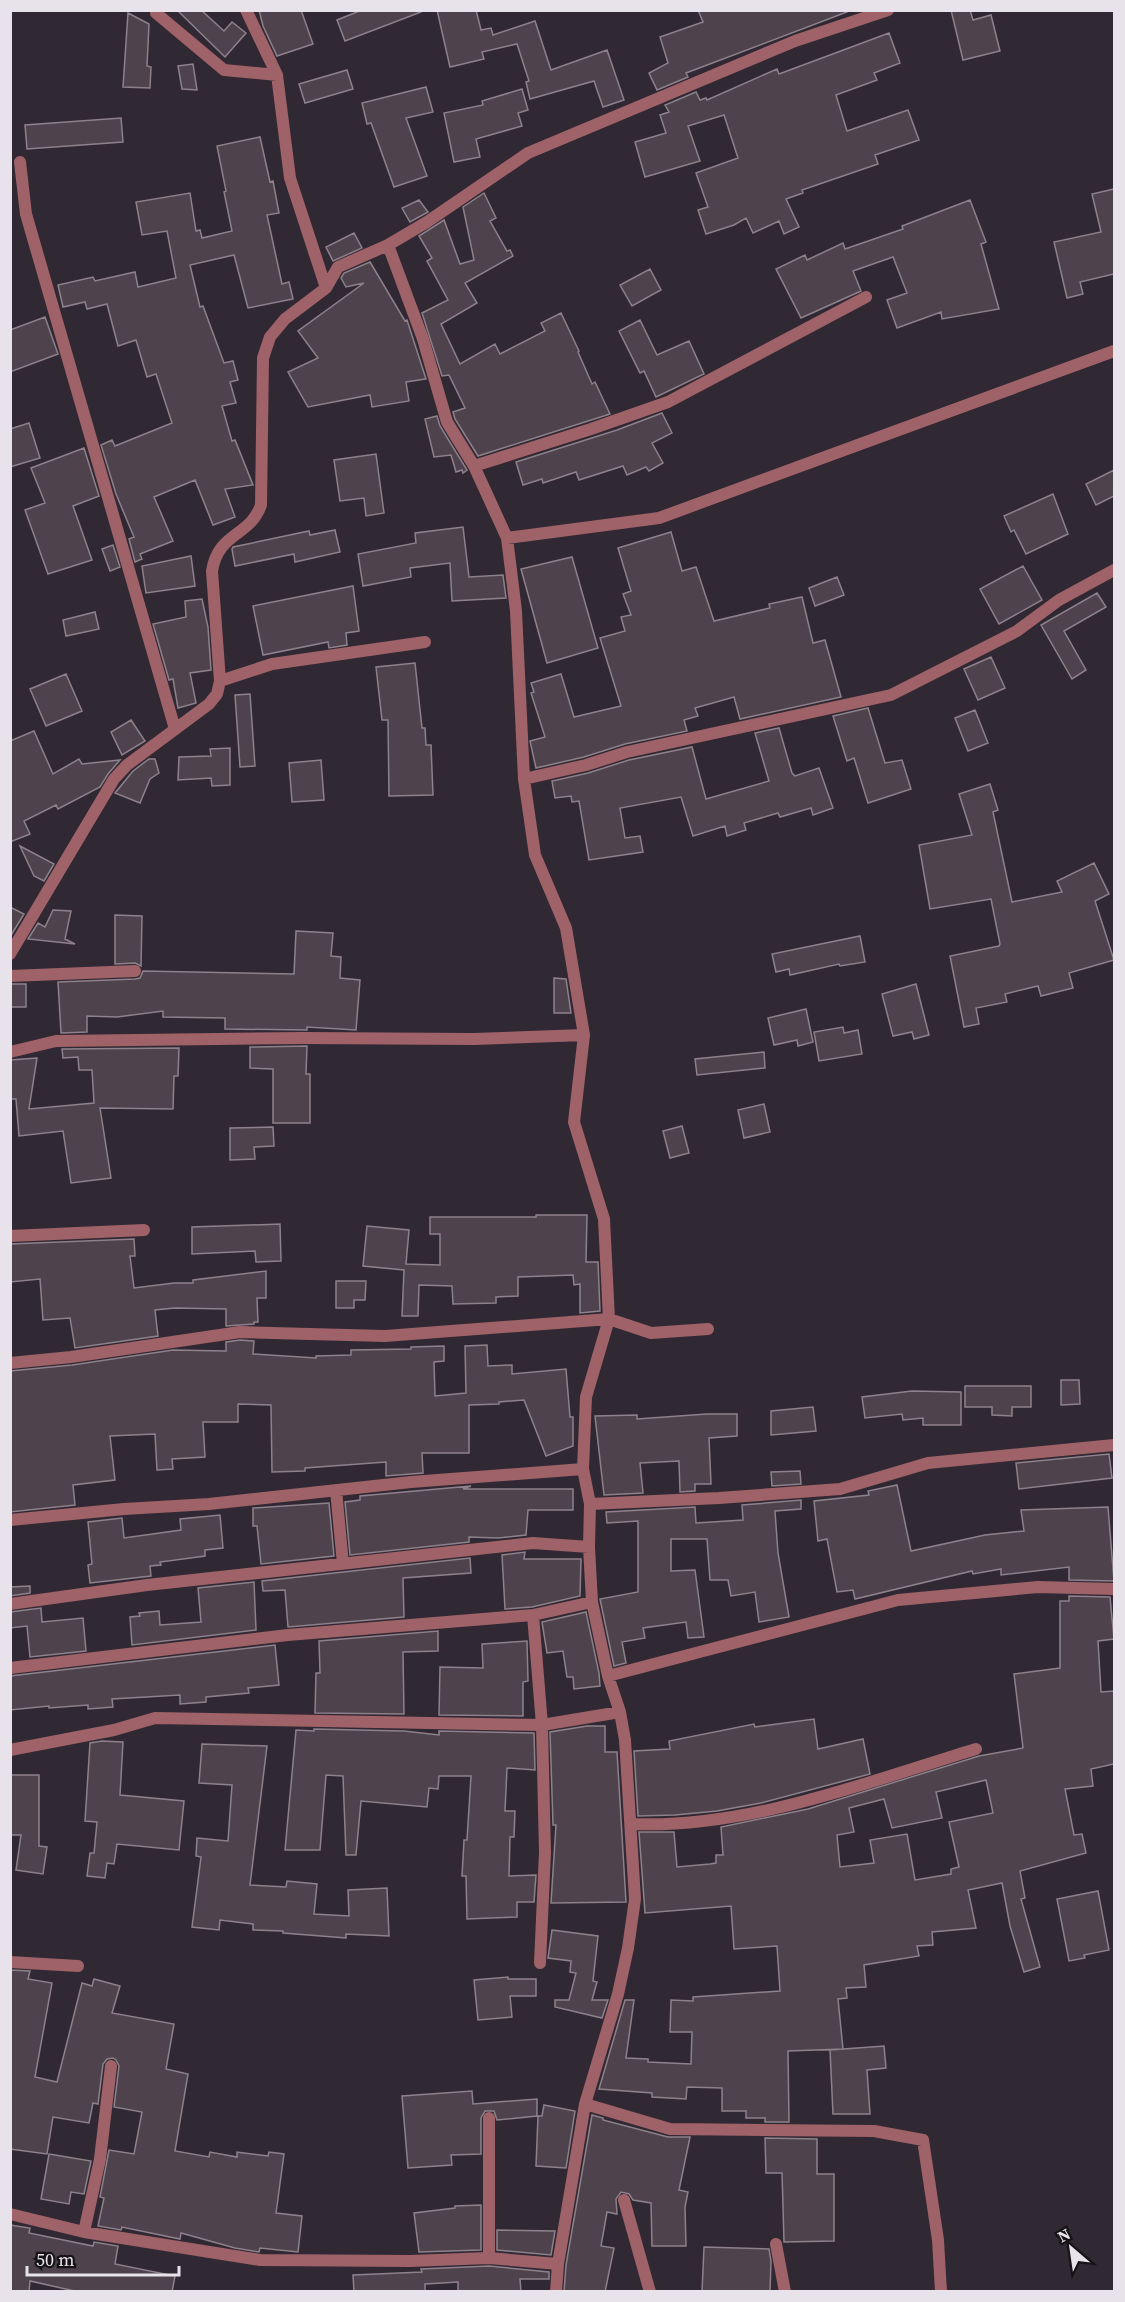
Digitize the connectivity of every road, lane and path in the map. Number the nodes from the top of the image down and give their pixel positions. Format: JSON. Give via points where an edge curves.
{"nodes":[{"id":1,"x":246,"y":10,"type":"edge"},
{"id":2,"x":888,"y":10,"type":"edge"},
{"id":3,"x":156,"y":13,"type":"dead end"},
{"id":4,"x":277,"y":75,"type":"junction"},
{"id":5,"x":20,"y":162,"type":"dead end"},
{"id":6,"x":388,"y":245,"type":"junction"},
{"id":7,"x":326,"y":288,"type":"junction"},
{"id":8,"x":866,"y":297,"type":"dead end"},
{"id":9,"x":1114,"y":351,"type":"edge"},
{"id":10,"x":474,"y":466,"type":"junction"},
{"id":11,"x":507,"y":538,"type":"junction"},
{"id":12,"x":1114,"y":570,"type":"edge"},
{"id":13,"x":425,"y":642,"type":"dead end"},
{"id":14,"x":220,"y":681,"type":"junction"},
{"id":15,"x":175,"y":729,"type":"junction"},
{"id":16,"x":524,"y":779,"type":"junction"},
{"id":17,"x":10,"y":954,"type":"edge"},
{"id":18,"x":135,"y":971,"type":"dead end"},
{"id":19,"x":10,"y":976,"type":"edge"},
{"id":20,"x":584,"y":1035,"type":"junction"},
{"id":21,"x":10,"y":1052,"type":"edge"},
{"id":22,"x":144,"y":1230,"type":"dead end"},
{"id":23,"x":10,"y":1236,"type":"edge"},
{"id":24,"x":609,"y":1319,"type":"junction"},
{"id":25,"x":708,"y":1329,"type":"dead end"},
{"id":26,"x":10,"y":1363,"type":"edge"},
{"id":27,"x":1114,"y":1445,"type":"edge"},
{"id":28,"x":584,"y":1469,"type":"junction"},
{"id":29,"x":336,"y":1490,"type":"junction"},
{"id":30,"x":590,"y":1504,"type":"junction"},
{"id":31,"x":10,"y":1520,"type":"edge"},
{"id":32,"x":590,"y":1546,"type":"junction"},
{"id":33,"x":343,"y":1564,"type":"junction"},
{"id":34,"x":1114,"y":1588,"type":"edge"},
{"id":35,"x":592,"y":1602,"type":"junction"},
{"id":36,"x":10,"y":1604,"type":"edge"},
{"id":37,"x":533,"y":1616,"type":"junction"},
{"id":38,"x":10,"y":1668,"type":"edge"},
{"id":39,"x":608,"y":1676,"type":"junction"},
{"id":40,"x":620,"y":1712,"type":"junction"},
{"id":41,"x":542,"y":1725,"type":"junction"},
{"id":42,"x":976,"y":1749,"type":"dead end"},
{"id":43,"x":10,"y":1750,"type":"edge"},
{"id":44,"x":632,"y":1824,"type":"junction"},
{"id":45,"x":10,"y":1962,"type":"edge"},
{"id":46,"x":540,"y":1963,"type":"dead end"},
{"id":47,"x":78,"y":1966,"type":"dead end"},
{"id":48,"x":111,"y":2066,"type":"dead end"},
{"id":49,"x":585,"y":2104,"type":"junction"},
{"id":50,"x":489,"y":2118,"type":"dead end"},
{"id":51,"x":624,"y":2200,"type":"dead end"},
{"id":52,"x":10,"y":2214,"type":"edge"},
{"id":53,"x":84,"y":2232,"type":"junction"},
{"id":54,"x":776,"y":2244,"type":"dead end"},
{"id":55,"x":489,"y":2258,"type":"junction"},
{"id":56,"x":558,"y":2264,"type":"junction"},
{"id":57,"x":556,"y":2292,"type":"edge"},
{"id":58,"x":650,"y":2292,"type":"edge"},
{"id":59,"x":785,"y":2292,"type":"edge"},
{"id":60,"x":941,"y":2292,"type":"edge"}],
"edges":[{"from":1,"to":4,"type":"street"},
{"from":2,"to":6,"type":"street","via":[[795,41],[528,153]]},
{"from":3,"to":4,"type":"street","via":[[224,70]]},
{"from":4,"to":7,"type":"street","via":[[290,178]]},
{"from":5,"to":15,"type":"street","via":[[26,214]]},
{"from":6,"to":7,"type":"street","via":[[338,267]]},
{"from":6,"to":10,"type":"street","via":[[423,339],[447,422]]},
{"from":7,"to":14,"type":"street","via":[[285,319],[270,337],[263,358],[261,506],[251,524],[221,546],[212,571]]},
{"from":8,"to":10,"type":"street","via":[[668,402]]},
{"from":9,"to":11,"type":"street","via":[[659,518]]},
{"from":10,"to":11,"type":"street"},
{"from":11,"to":16,"type":"street","via":[[516,611]]},
{"from":12,"to":16,"type":"street","via":[[1059,600],[1017,630],[891,695],[627,752]]},
{"from":13,"to":14,"type":"street","via":[[272,664]]},
{"from":14,"to":15,"type":"street","via":[[209,704]]},
{"from":15,"to":17,"type":"street","via":[[114,779]]},
{"from":16,"to":20,"type":"street","via":[[535,855],[566,928]]},
{"from":18,"to":19,"type":"street"},
{"from":20,"to":21,"type":"street","via":[[56,1041]]},
{"from":20,"to":24,"type":"street","via":[[574,1122],[604,1219]]},
{"from":22,"to":23,"type":"street"},
{"from":24,"to":25,"type":"street","via":[[651,1333]]},
{"from":24,"to":26,"type":"street","via":[[385,1336],[240,1332]]},
{"from":24,"to":28,"type":"street","via":[[586,1397]]},
{"from":27,"to":30,"type":"street","via":[[928,1463],[840,1489]]},
{"from":28,"to":29,"type":"street"},
{"from":28,"to":30,"type":"street"},
{"from":29,"to":31,"type":"street"},
{"from":29,"to":33,"type":"street"},
{"from":30,"to":32,"type":"street"},
{"from":32,"to":33,"type":"street","via":[[533,1543]]},
{"from":32,"to":35,"type":"street"},
{"from":33,"to":36,"type":"street"},
{"from":34,"to":39,"type":"street","via":[[1038,1587],[898,1600]]},
{"from":35,"to":37,"type":"street"},
{"from":35,"to":39,"type":"street"},
{"from":37,"to":38,"type":"street","via":[[288,1635]]},
{"from":37,"to":41,"type":"street"},
{"from":39,"to":40,"type":"street"},
{"from":40,"to":41,"type":"street"},
{"from":40,"to":44,"type":"street"},
{"from":41,"to":43,"type":"street","via":[[155,1718]]},
{"from":41,"to":46,"type":"street","via":[[545,1852]]},
{"from":42,"to":44,"type":"street","via":[[847,1789],[737,1817]]},
{"from":44,"to":49,"type":"street","via":[[635,1899],[628,1948]]},
{"from":45,"to":47,"type":"street"},
{"from":48,"to":53,"type":"street","via":[[100,2158]]},
{"from":49,"to":56,"type":"street"},
{"from":49,"to":60,"type":"street","via":[[670,2129],[874,2131],[923,2140],[938,2240]]},
{"from":50,"to":55,"type":"street"},
{"from":51,"to":58,"type":"street"},
{"from":52,"to":53,"type":"street"},
{"from":53,"to":55,"type":"street","via":[[260,2260]]},
{"from":54,"to":59,"type":"street"},
{"from":55,"to":56,"type":"street"},
{"from":56,"to":57,"type":"street"}]}
